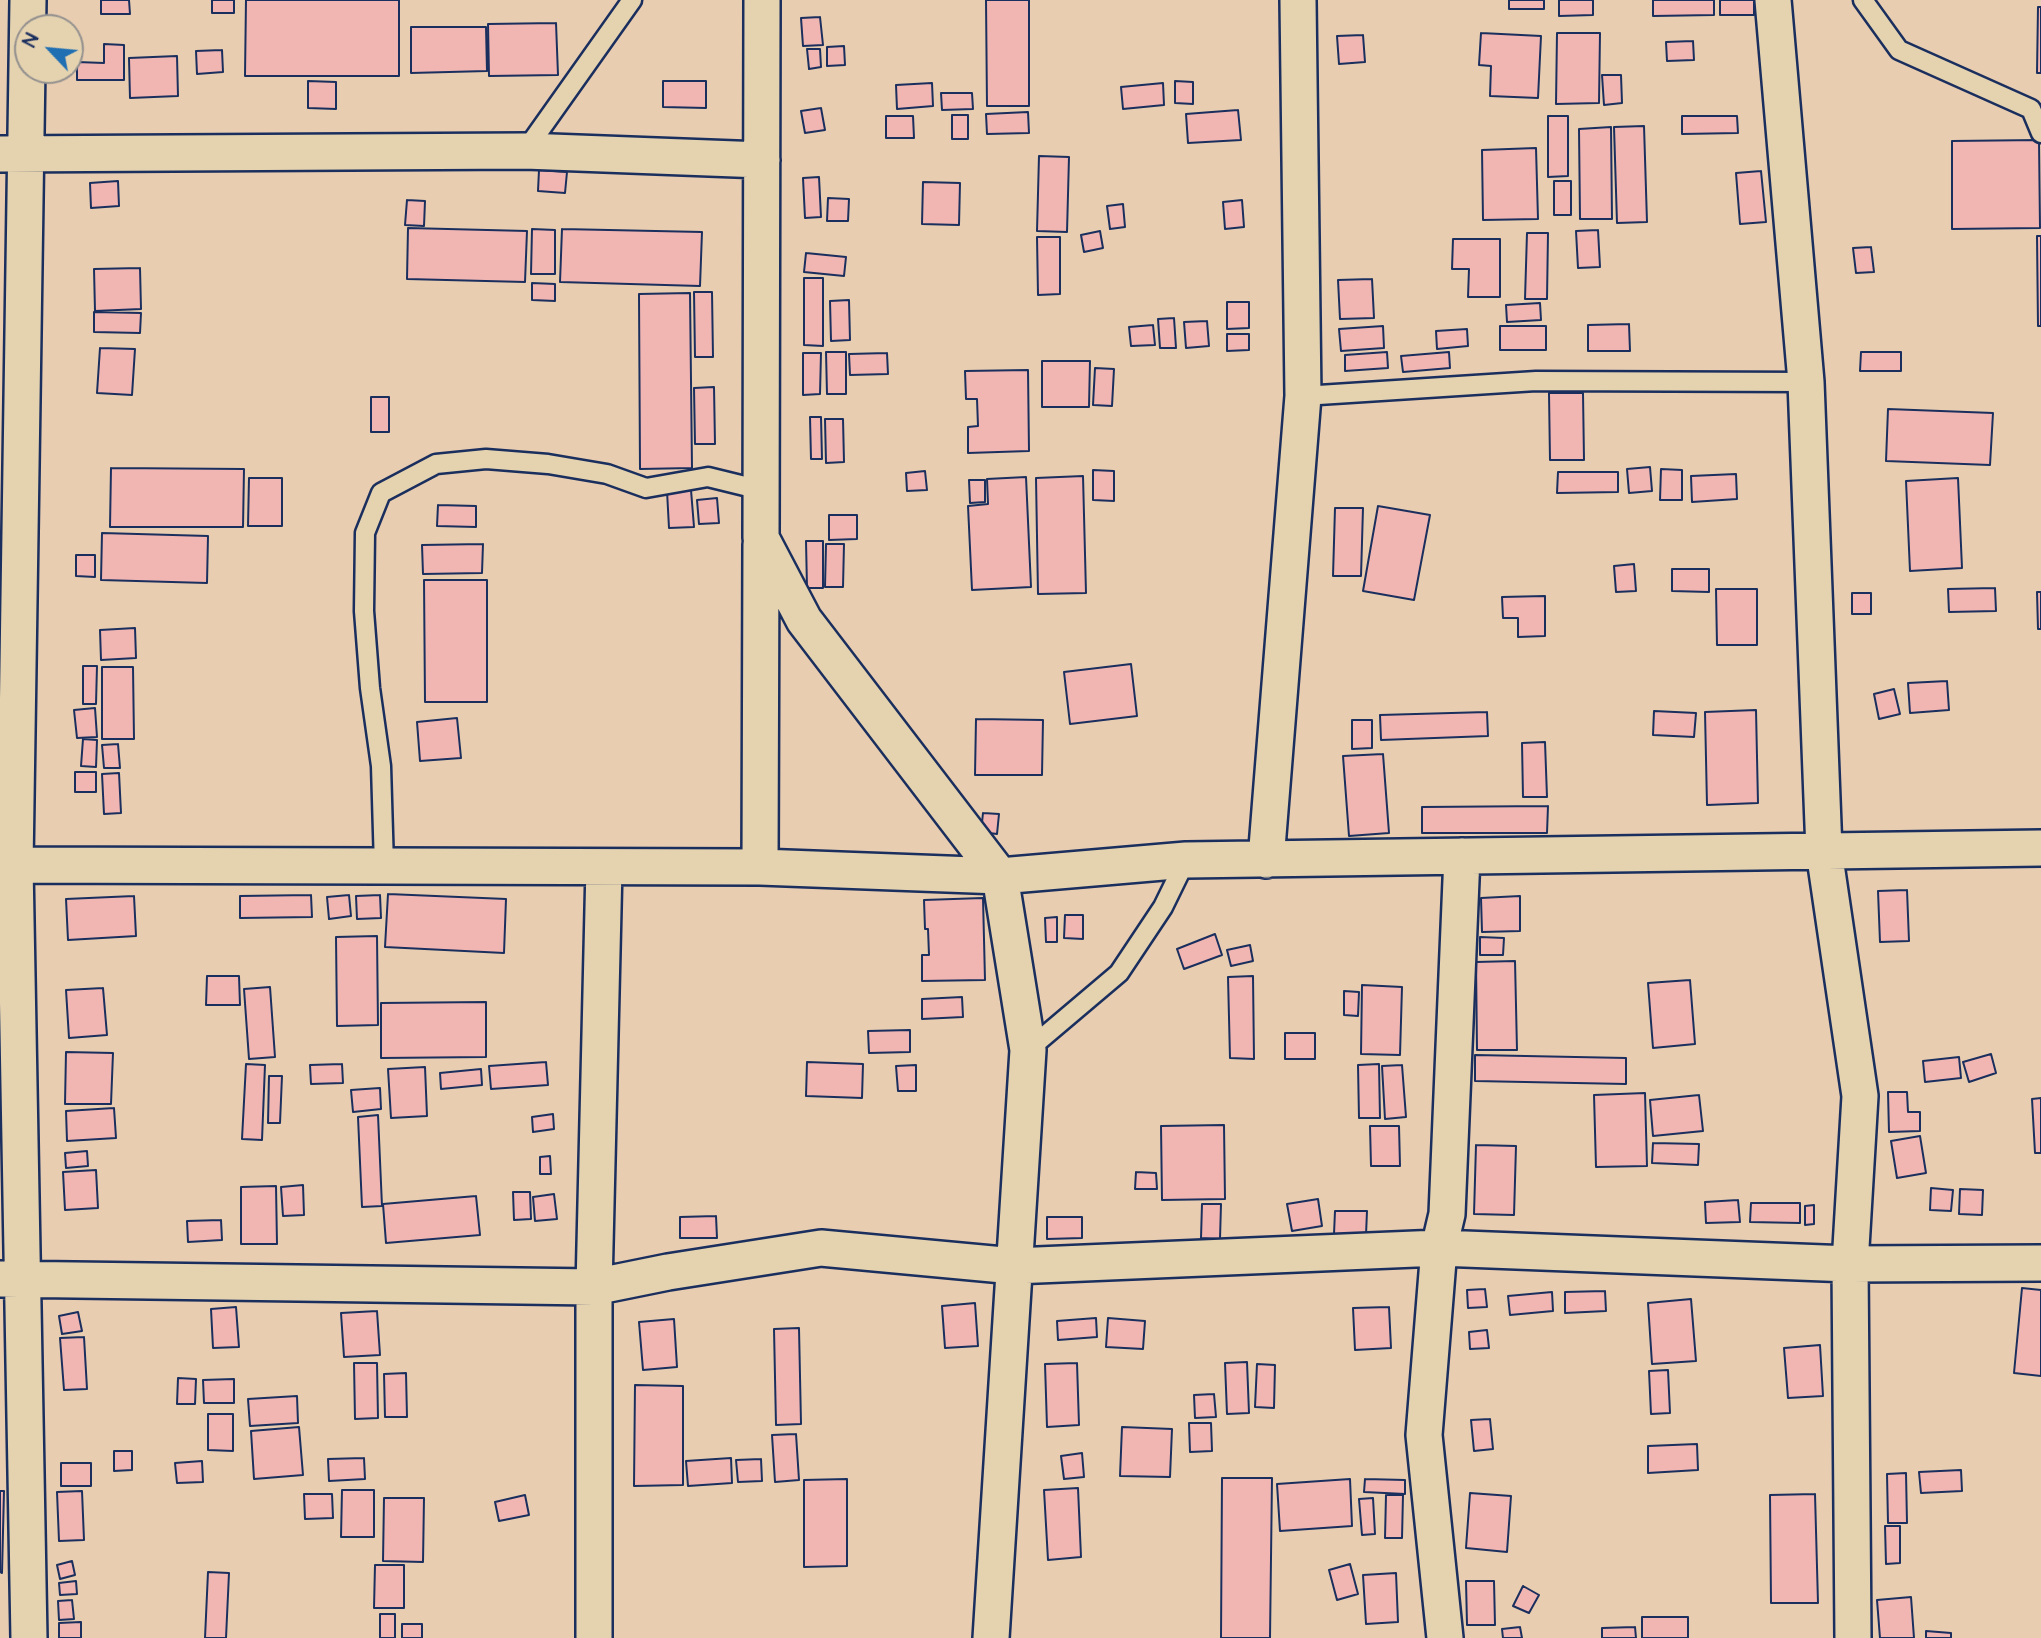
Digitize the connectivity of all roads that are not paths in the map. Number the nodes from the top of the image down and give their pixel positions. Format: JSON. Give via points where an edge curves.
{"nodes":[{"id":1,"x":28,"y":0,"type":"edge"},
{"id":2,"x":632,"y":0,"type":"edge"},
{"id":3,"x":762,"y":0,"type":"edge"},
{"id":4,"x":1298,"y":0,"type":"edge"},
{"id":5,"x":1773,"y":0,"type":"edge"},
{"id":6,"x":1863,"y":0,"type":"edge"},
{"id":7,"x":2041,"y":133,"type":"edge"},
{"id":8,"x":526,"y":151,"type":"junction"},
{"id":9,"x":13,"y":154,"type":"edge"},
{"id":10,"x":762,"y":160,"type":"junction"},
{"id":11,"x":1806,"y":382,"type":"junction"},
{"id":12,"x":1303,"y":396,"type":"junction"},
{"id":13,"x":761,"y":490,"type":"junction"},
{"id":14,"x":761,"y":538,"type":"junction"},
{"id":15,"x":2041,"y":848,"type":"edge"},
{"id":16,"x":1824,"y":851,"type":"junction"},
{"id":17,"x":1461,"y":856,"type":"junction"},
{"id":18,"x":1186,"y":860,"type":"junction"},
{"id":19,"x":1266,"y":860,"type":"junction"},
{"id":20,"x":7,"y":865,"type":"edge"},
{"id":21,"x":384,"y":866,"type":"junction"},
{"id":22,"x":604,"y":867,"type":"junction"},
{"id":23,"x":760,"y":867,"type":"junction"},
{"id":24,"x":1000,"y":876,"type":"junction"},
{"id":25,"x":1028,"y":1050,"type":"junction"},
{"id":26,"x":1438,"y":1248,"type":"junction"},
{"id":27,"x":2041,"y":1263,"type":"edge"},
{"id":28,"x":1850,"y":1264,"type":"junction"},
{"id":29,"x":1014,"y":1266,"type":"junction"},
{"id":30,"x":12,"y":1279,"type":"edge"},
{"id":31,"x":594,"y":1287,"type":"junction"},
{"id":32,"x":29,"y":1638,"type":"edge"},
{"id":33,"x":594,"y":1638,"type":"edge"},
{"id":34,"x":991,"y":1638,"type":"edge"},
{"id":35,"x":1445,"y":1638,"type":"edge"},
{"id":36,"x":1853,"y":1638,"type":"edge"}],
"edges":[{"from":1,"to":9,"type":"street"},
{"from":2,"to":8,"type":"lane"},
{"from":3,"to":10,"type":"street"},
{"from":4,"to":12,"type":"street"},
{"from":5,"to":11,"type":"street"},
{"from":6,"to":7,"type":"lane","via":[[1899,50],[2031,109]]},
{"from":8,"to":9,"type":"street"},
{"from":8,"to":10,"type":"street"},
{"from":9,"to":20,"type":"street"},
{"from":10,"to":13,"type":"street"},
{"from":11,"to":12,"type":"lane","via":[[1536,381]]},
{"from":11,"to":16,"type":"street"},
{"from":12,"to":19,"type":"street"},
{"from":13,"to":14,"type":"street"},
{"from":13,"to":21,"type":"lane","via":[[708,477],[646,488],[607,474],[486,459],[436,464],[381,493],[365,533],[364,611],[381,766]]},
{"from":14,"to":23,"type":"street"},
{"from":14,"to":24,"type":"street","via":[[804,620]]},
{"from":15,"to":16,"type":"street"},
{"from":16,"to":17,"type":"street"},
{"from":16,"to":28,"type":"street","via":[[1860,1096]]},
{"from":17,"to":19,"type":"street"},
{"from":17,"to":26,"type":"street","via":[[1447,1214]]},
{"from":18,"to":19,"type":"street"},
{"from":18,"to":24,"type":"street"},
{"from":18,"to":25,"type":"lane","via":[[1163,907],[1119,973]]},
{"from":20,"to":21,"type":"street"},
{"from":20,"to":30,"type":"street"},
{"from":21,"to":22,"type":"street"},
{"from":22,"to":23,"type":"street"},
{"from":22,"to":31,"type":"street"},
{"from":23,"to":24,"type":"street"},
{"from":24,"to":25,"type":"street"},
{"from":25,"to":29,"type":"street"},
{"from":26,"to":28,"type":"street"},
{"from":26,"to":29,"type":"street"},
{"from":26,"to":35,"type":"street","via":[[1424,1435]]},
{"from":27,"to":28,"type":"street"},
{"from":28,"to":36,"type":"street"},
{"from":29,"to":31,"type":"street","via":[[821,1248]]},
{"from":29,"to":34,"type":"street"},
{"from":30,"to":31,"type":"street"},
{"from":30,"to":32,"type":"street"},
{"from":31,"to":33,"type":"street"}]}
